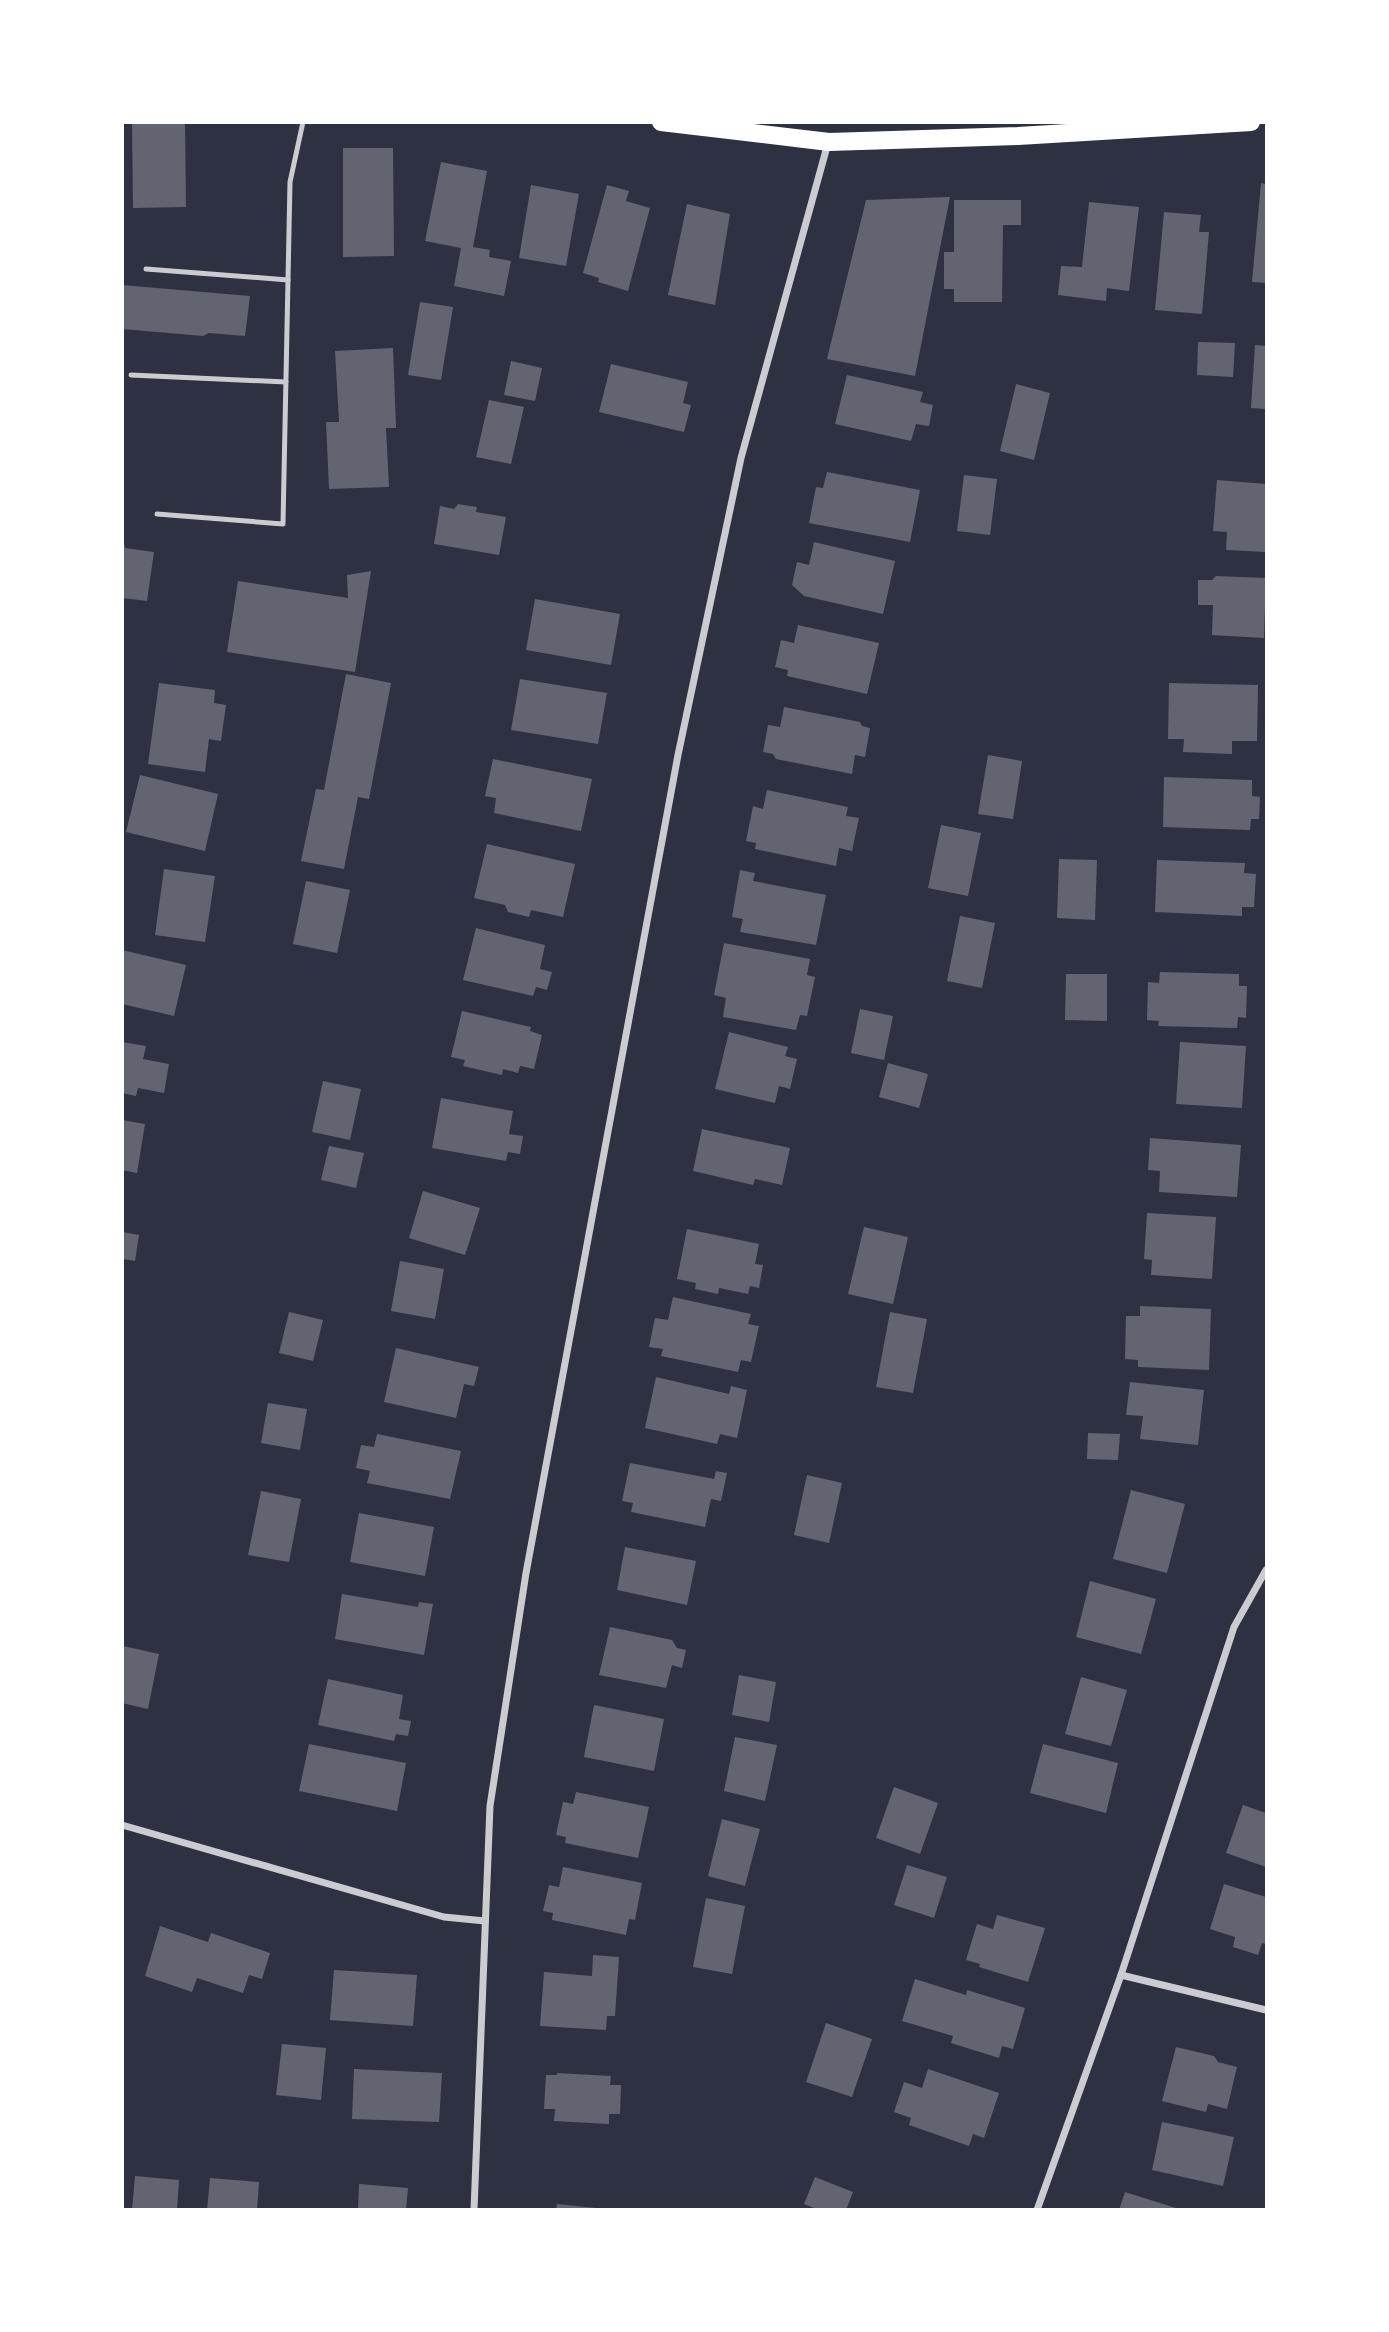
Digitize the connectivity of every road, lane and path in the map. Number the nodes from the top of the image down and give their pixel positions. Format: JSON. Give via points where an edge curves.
{"nodes":[{"id":1,"x":303,"y":122,"type":"edge"},
{"id":2,"x":661,"y":122,"type":"edge"},
{"id":3,"x":1251,"y":122,"type":"edge"},
{"id":4,"x":829,"y":142,"type":"junction"},
{"id":5,"x":146,"y":269,"type":"dead end"},
{"id":6,"x":288,"y":280,"type":"junction"},
{"id":7,"x":131,"y":375,"type":"dead end"},
{"id":8,"x":286,"y":382,"type":"junction"},
{"id":9,"x":157,"y":514,"type":"dead end"},
{"id":10,"x":1266,"y":1570,"type":"edge"},
{"id":11,"x":122,"y":1825,"type":"edge"},
{"id":12,"x":485,"y":1921,"type":"junction"},
{"id":13,"x":1121,"y":1975,"type":"junction"},
{"id":14,"x":1266,"y":2010,"type":"edge"},
{"id":15,"x":474,"y":2210,"type":"edge"},
{"id":16,"x":1037,"y":2210,"type":"edge"}],
"edges":[{"from":1,"to":6,"type":"lane","via":[[290,182]]},
{"from":2,"to":4,"type":"main road"},
{"from":3,"to":4,"type":"main road"},
{"from":4,"to":12,"type":"street","via":[[741,458],[678,755],[526,1573],[490,1806]]},
{"from":5,"to":6,"type":"lane"},
{"from":6,"to":8,"type":"lane"},
{"from":7,"to":8,"type":"lane"},
{"from":8,"to":9,"type":"lane","via":[[283,524]]},
{"from":10,"to":13,"type":"street","via":[[1234,1627]]},
{"from":11,"to":12,"type":"street","via":[[444,1917]]},
{"from":12,"to":15,"type":"street"},
{"from":13,"to":14,"type":"street"},
{"from":13,"to":16,"type":"street"}]}
